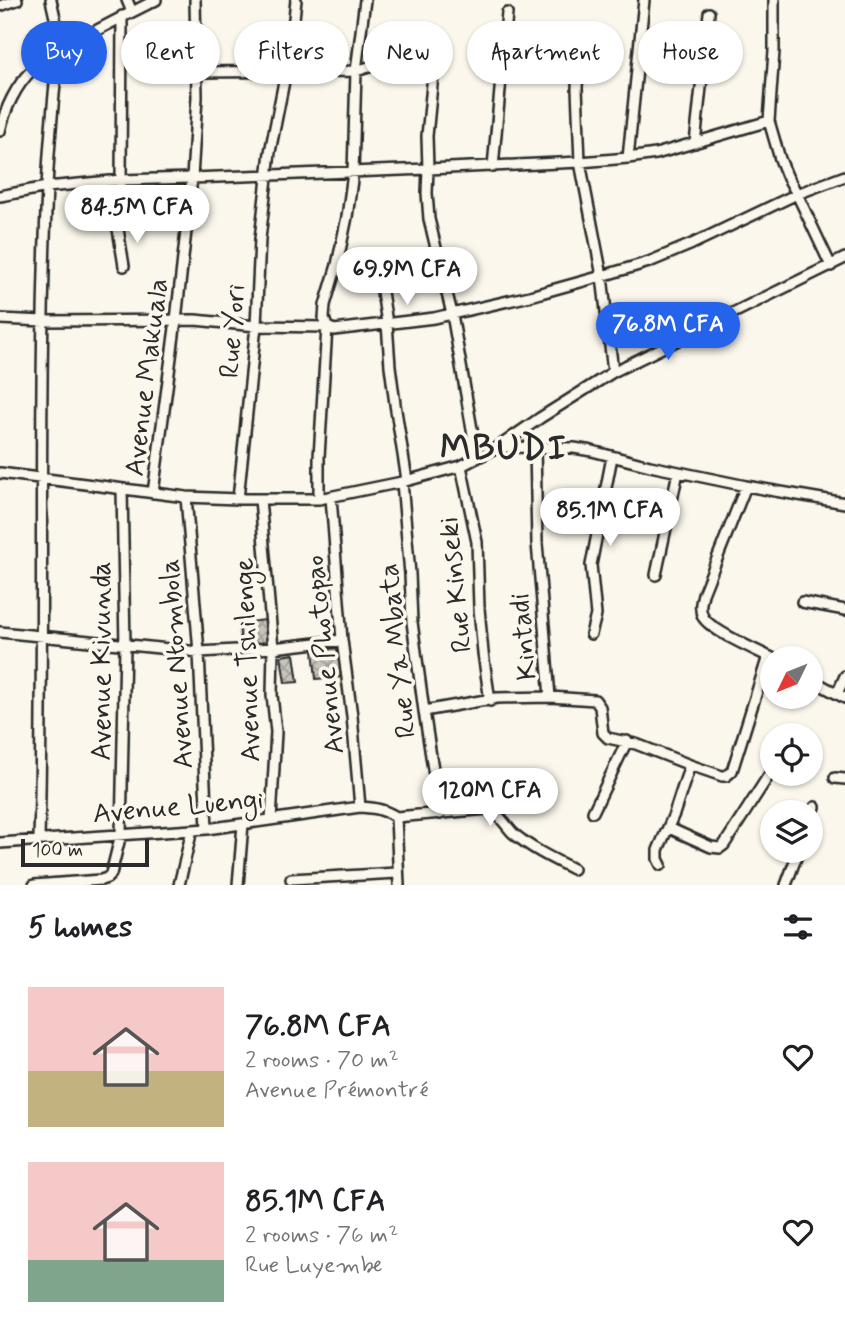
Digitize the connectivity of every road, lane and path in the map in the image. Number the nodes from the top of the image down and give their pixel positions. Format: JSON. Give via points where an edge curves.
{"nodes":[{"id":1,"x":17,"y":0,"type":"edge"},
{"id":2,"x":51,"y":0,"type":"edge"},
{"id":3,"x":127,"y":0,"type":"edge"},
{"id":4,"x":156,"y":0,"type":"edge"},
{"id":5,"x":195,"y":0,"type":"edge"},
{"id":6,"x":296,"y":0,"type":"edge"},
{"id":7,"x":365,"y":0,"type":"edge"},
{"id":8,"x":644,"y":0,"type":"edge"},
{"id":9,"x":774,"y":0,"type":"edge"},
{"id":10,"x":0,"y":6,"type":"edge"},
{"id":11,"x":507,"y":13,"type":"dead end"},
{"id":12,"x":709,"y":13,"type":"dead end"},
{"id":13,"x":127,"y":14,"type":"junction"},
{"id":14,"x":56,"y":21,"type":"edge"},
{"id":15,"x":195,"y":21,"type":"edge"},
{"id":16,"x":294,"y":21,"type":"edge"},
{"id":17,"x":107,"y":25,"type":"edge"},
{"id":18,"x":349,"y":72,"type":"edge"},
{"id":19,"x":356,"y":72,"type":"junction"},
{"id":20,"x":21,"y":84,"type":"edge"},
{"id":21,"x":55,"y":84,"type":"edge"},
{"id":22,"x":196,"y":84,"type":"edge"},
{"id":23,"x":284,"y":84,"type":"edge"},
{"id":24,"x":577,"y":84,"type":"edge"},
{"id":25,"x":769,"y":121,"type":"junction"},
{"id":26,"x":0,"y":131,"type":"edge"},
{"id":27,"x":695,"y":142,"type":"junction"},
{"id":28,"x":628,"y":158,"type":"junction"},
{"id":29,"x":580,"y":162,"type":"junction"},
{"id":30,"x":493,"y":167,"type":"junction"},
{"id":31,"x":428,"y":169,"type":"junction"},
{"id":32,"x":353,"y":173,"type":"junction"},
{"id":33,"x":268,"y":174,"type":"junction"},
{"id":34,"x":845,"y":176,"type":"edge"},
{"id":35,"x":192,"y":178,"type":"junction"},
{"id":36,"x":121,"y":180,"type":"junction"},
{"id":37,"x":47,"y":187,"type":"junction"},
{"id":38,"x":797,"y":194,"type":"junction"},
{"id":39,"x":0,"y":195,"type":"edge"},
{"id":40,"x":845,"y":258,"type":"edge"},
{"id":41,"x":124,"y":266,"type":"dead end"},
{"id":42,"x":831,"y":266,"type":"junction"},
{"id":43,"x":378,"y":267,"type":"dead end"},
{"id":44,"x":602,"y":276,"type":"junction"},
{"id":45,"x":452,"y":314,"type":"junction"},
{"id":46,"x":0,"y":319,"type":"edge"},
{"id":47,"x":176,"y":320,"type":"junction"},
{"id":48,"x":44,"y":321,"type":"junction"},
{"id":49,"x":387,"y":323,"type":"junction"},
{"id":50,"x":256,"y":326,"type":"junction"},
{"id":51,"x":327,"y":327,"type":"junction"},
{"id":52,"x":613,"y":372,"type":"junction"},
{"id":53,"x":498,"y":447,"type":"junction"},
{"id":54,"x":535,"y":447,"type":"junction"},
{"id":55,"x":612,"y":457,"type":"junction"},
{"id":56,"x":477,"y":458,"type":"junction"},
{"id":57,"x":461,"y":466,"type":"junction"},
{"id":58,"x":678,"y":472,"type":"junction"},
{"id":59,"x":0,"y":473,"type":"edge"},
{"id":60,"x":41,"y":478,"type":"junction"},
{"id":61,"x":404,"y":481,"type":"junction"},
{"id":62,"x":746,"y":486,"type":"junction"},
{"id":63,"x":122,"y":489,"type":"junction"},
{"id":64,"x":153,"y":493,"type":"junction"},
{"id":65,"x":186,"y":497,"type":"junction"},
{"id":66,"x":331,"y":497,"type":"junction"},
{"id":67,"x":238,"y":499,"type":"junction"},
{"id":68,"x":260,"y":499,"type":"junction"},
{"id":69,"x":319,"y":499,"type":"junction"},
{"id":70,"x":845,"y":503,"type":"edge"},
{"id":71,"x":656,"y":575,"type":"dead end"},
{"id":72,"x":802,"y":602,"type":"dead end"},
{"id":73,"x":845,"y":610,"type":"edge"},
{"id":74,"x":0,"y":632,"type":"edge"},
{"id":75,"x":591,"y":634,"type":"dead end"},
{"id":76,"x":42,"y":637,"type":"junction"},
{"id":77,"x":342,"y":640,"type":"junction"},
{"id":78,"x":125,"y":646,"type":"junction"},
{"id":79,"x":273,"y":648,"type":"junction"},
{"id":80,"x":199,"y":652,"type":"junction"},
{"id":81,"x":760,"y":652,"type":"edge"},
{"id":82,"x":845,"y":676,"type":"edge"},
{"id":83,"x":823,"y":686,"type":"edge"},
{"id":84,"x":760,"y":687,"type":"edge"},
{"id":85,"x":841,"y":696,"type":"edge"},
{"id":86,"x":550,"y":697,"type":"junction"},
{"id":87,"x":490,"y":701,"type":"junction"},
{"id":88,"x":424,"y":711,"type":"junction"},
{"id":89,"x":627,"y":741,"type":"junction"},
{"id":90,"x":690,"y":765,"type":"junction"},
{"id":91,"x":762,"y":786,"type":"edge"},
{"id":92,"x":360,"y":807,"type":"junction"},
{"id":93,"x":593,"y":812,"type":"dead end"},
{"id":94,"x":440,"y":814,"type":"junction"},
{"id":95,"x":396,"y":817,"type":"junction"},
{"id":96,"x":271,"y":820,"type":"junction"},
{"id":97,"x":243,"y":824,"type":"junction"},
{"id":98,"x":669,"y":828,"type":"junction"},
{"id":99,"x":207,"y":829,"type":"junction"},
{"id":100,"x":192,"y":830,"type":"junction"},
{"id":101,"x":121,"y":834,"type":"junction"},
{"id":102,"x":39,"y":839,"type":"junction"},
{"id":103,"x":0,"y":843,"type":"edge"},
{"id":104,"x":794,"y":863,"type":"edge"},
{"id":105,"x":661,"y":865,"type":"dead end"},
{"id":106,"x":573,"y":869,"type":"dead end"},
{"id":107,"x":397,"y":873,"type":"junction"},
{"id":108,"x":291,"y":879,"type":"dead end"},
{"id":109,"x":34,"y":885,"type":"edge"},
{"id":110,"x":179,"y":885,"type":"edge"},
{"id":111,"x":238,"y":885,"type":"edge"},
{"id":112,"x":398,"y":885,"type":"edge"},
{"id":113,"x":786,"y":885,"type":"edge"}],
"edges":[{"from":1,"to":10,"type":"street"},
{"from":2,"to":14,"type":"street"},
{"from":3,"to":13,"type":"street"},
{"from":4,"to":13,"type":"street"},
{"from":5,"to":15,"type":"street","name":"Avenue Makuala"},
{"from":6,"to":16,"type":"street","name":"Rue Yori"},
{"from":7,"to":19,"type":"street"},
{"from":8,"to":28,"type":"street"},
{"from":9,"to":25,"type":"street"},
{"from":11,"to":30,"type":"street"},
{"from":12,"to":27,"type":"street"},
{"from":13,"to":17,"type":"street"},
{"from":13,"to":36,"type":"street"},
{"from":18,"to":19,"type":"street"},
{"from":19,"to":31,"type":"street","via":[[427,48],[435,52]]},
{"from":19,"to":32,"type":"street"},
{"from":20,"to":26,"type":"street"},
{"from":21,"to":37,"type":"street"},
{"from":22,"to":35,"type":"street","name":"Avenue Makuala"},
{"from":23,"to":33,"type":"street","name":"Rue Yori"},
{"from":24,"to":29,"type":"street"},
{"from":25,"to":27,"type":"street"},
{"from":25,"to":38,"type":"street"},
{"from":27,"to":28,"type":"street"},
{"from":28,"to":29,"type":"street"},
{"from":29,"to":30,"type":"street"},
{"from":29,"to":44,"type":"street"},
{"from":30,"to":31,"type":"street"},
{"from":31,"to":32,"type":"street"},
{"from":31,"to":45,"type":"street","via":[[429,219]]},
{"from":32,"to":33,"type":"street"},
{"from":32,"to":51,"type":"street","via":[[325,305]]},
{"from":33,"to":35,"type":"street"},
{"from":33,"to":50,"type":"street","name":"Rue Yori"},
{"from":34,"to":38,"type":"street"},
{"from":35,"to":36,"type":"street"},
{"from":35,"to":47,"type":"street","name":"Avenue Makuala"},
{"from":36,"to":37,"type":"street"},
{"from":36,"to":41,"type":"street","via":[[118,229]]},
{"from":37,"to":39,"type":"street"},
{"from":37,"to":48,"type":"street"},
{"from":38,"to":42,"type":"street"},
{"from":38,"to":44,"type":"street","via":[[692,244]]},
{"from":40,"to":42,"type":"street"},
{"from":42,"to":52,"type":"street"},
{"from":43,"to":49,"type":"street","name":"Rue Ya Mbata"},
{"from":44,"to":45,"type":"street"},
{"from":44,"to":52,"type":"street"},
{"from":45,"to":49,"type":"street"},
{"from":45,"to":56,"type":"street"},
{"from":46,"to":48,"type":"street"},
{"from":47,"to":48,"type":"street"},
{"from":47,"to":50,"type":"street"},
{"from":47,"to":64,"type":"street","name":"Avenue Makuala"},
{"from":48,"to":60,"type":"street"},
{"from":49,"to":51,"type":"street","via":[[340,330]]},
{"from":49,"to":61,"type":"street","name":"Rue Ya Mbata"},
{"from":50,"to":51,"type":"street"},
{"from":50,"to":67,"type":"street","name":"Rue Yori"},
{"from":51,"to":69,"type":"street"},
{"from":52,"to":53,"type":"street"},
{"from":53,"to":54,"type":"street"},
{"from":53,"to":56,"type":"street"},
{"from":54,"to":55,"type":"street","via":[[574,448]]},
{"from":54,"to":86,"type":"street","name":"Kintadi","via":[[537,542]]},
{"from":55,"to":58,"type":"street"},
{"from":55,"to":75,"type":"street","via":[[591,565],[596,615]]},
{"from":56,"to":57,"type":"street"},
{"from":57,"to":61,"type":"street"},
{"from":57,"to":87,"type":"street","name":"Rue Kinseki","via":[[477,541],[482,653]]},
{"from":58,"to":62,"type":"street"},
{"from":58,"to":71,"type":"street"},
{"from":59,"to":60,"type":"street"},
{"from":60,"to":63,"type":"street"},
{"from":60,"to":76,"type":"street"},
{"from":61,"to":66,"type":"street"},
{"from":61,"to":88,"type":"street","name":"Rue Ya Mbata","via":[[412,622]]},
{"from":62,"to":70,"type":"street"},
{"from":62,"to":81,"type":"street","via":[[700,606],[717,630]]},
{"from":63,"to":64,"type":"street"},
{"from":63,"to":78,"type":"street","name":"Avenue Kivunda"},
{"from":64,"to":65,"type":"street"},
{"from":65,"to":67,"type":"street"},
{"from":65,"to":80,"type":"street","name":"Avenue Ntombola"},
{"from":66,"to":69,"type":"street"},
{"from":66,"to":77,"type":"street","name":"Avenue Photopao"},
{"from":67,"to":68,"type":"street"},
{"from":68,"to":69,"type":"street"},
{"from":68,"to":79,"type":"street","name":"Avenue Tshilenge"},
{"from":72,"to":73,"type":"street"},
{"from":74,"to":76,"type":"street"},
{"from":76,"to":78,"type":"street"},
{"from":76,"to":102,"type":"street"},
{"from":77,"to":79,"type":"street"},
{"from":77,"to":92,"type":"street","name":"Avenue Photopao"},
{"from":78,"to":80,"type":"street"},
{"from":78,"to":101,"type":"street","name":"Avenue Kivunda"},
{"from":79,"to":80,"type":"street"},
{"from":79,"to":96,"type":"street","name":"Avenue Tshilenge","via":[[276,732]]},
{"from":80,"to":99,"type":"street","name":"Avenue Ntombola"},
{"from":82,"to":85,"type":"street"},
{"from":83,"to":85,"type":"street"},
{"from":84,"to":90,"type":"street","via":[[730,774],[722,776]]},
{"from":86,"to":87,"type":"street"},
{"from":86,"to":89,"type":"street","via":[[593,699],[600,707],[605,736]]},
{"from":87,"to":88,"type":"street"},
{"from":88,"to":94,"type":"street","name":"Rue Ya Mbata"},
{"from":89,"to":90,"type":"street"},
{"from":89,"to":93,"type":"street"},
{"from":90,"to":98,"type":"street"},
{"from":91,"to":98,"type":"street","via":[[720,848]]},
{"from":92,"to":95,"type":"street"},
{"from":92,"to":96,"type":"street","name":"Avenue Luengi"},
{"from":94,"to":95,"type":"street"},
{"from":94,"to":106,"type":"street","via":[[492,811],[523,840]]},
{"from":95,"to":107,"type":"street"},
{"from":96,"to":97,"type":"street","name":"Avenue Luengi"},
{"from":97,"to":99,"type":"street","name":"Avenue Luengi"},
{"from":97,"to":111,"type":"street"},
{"from":98,"to":105,"type":"street","via":[[658,850]]},
{"from":99,"to":100,"type":"street","name":"Avenue Luengi"},
{"from":100,"to":101,"type":"street","name":"Avenue Luengi"},
{"from":100,"to":110,"type":"street"},
{"from":101,"to":102,"type":"street","name":"Avenue Luengi"},
{"from":101,"to":109,"type":"street","name":"Avenue Kivunda","via":[[107,878]]},
{"from":102,"to":103,"type":"street","name":"Avenue Luengi"},
{"from":104,"to":113,"type":"street"},
{"from":107,"to":108,"type":"street"},
{"from":107,"to":112,"type":"street"}]}
